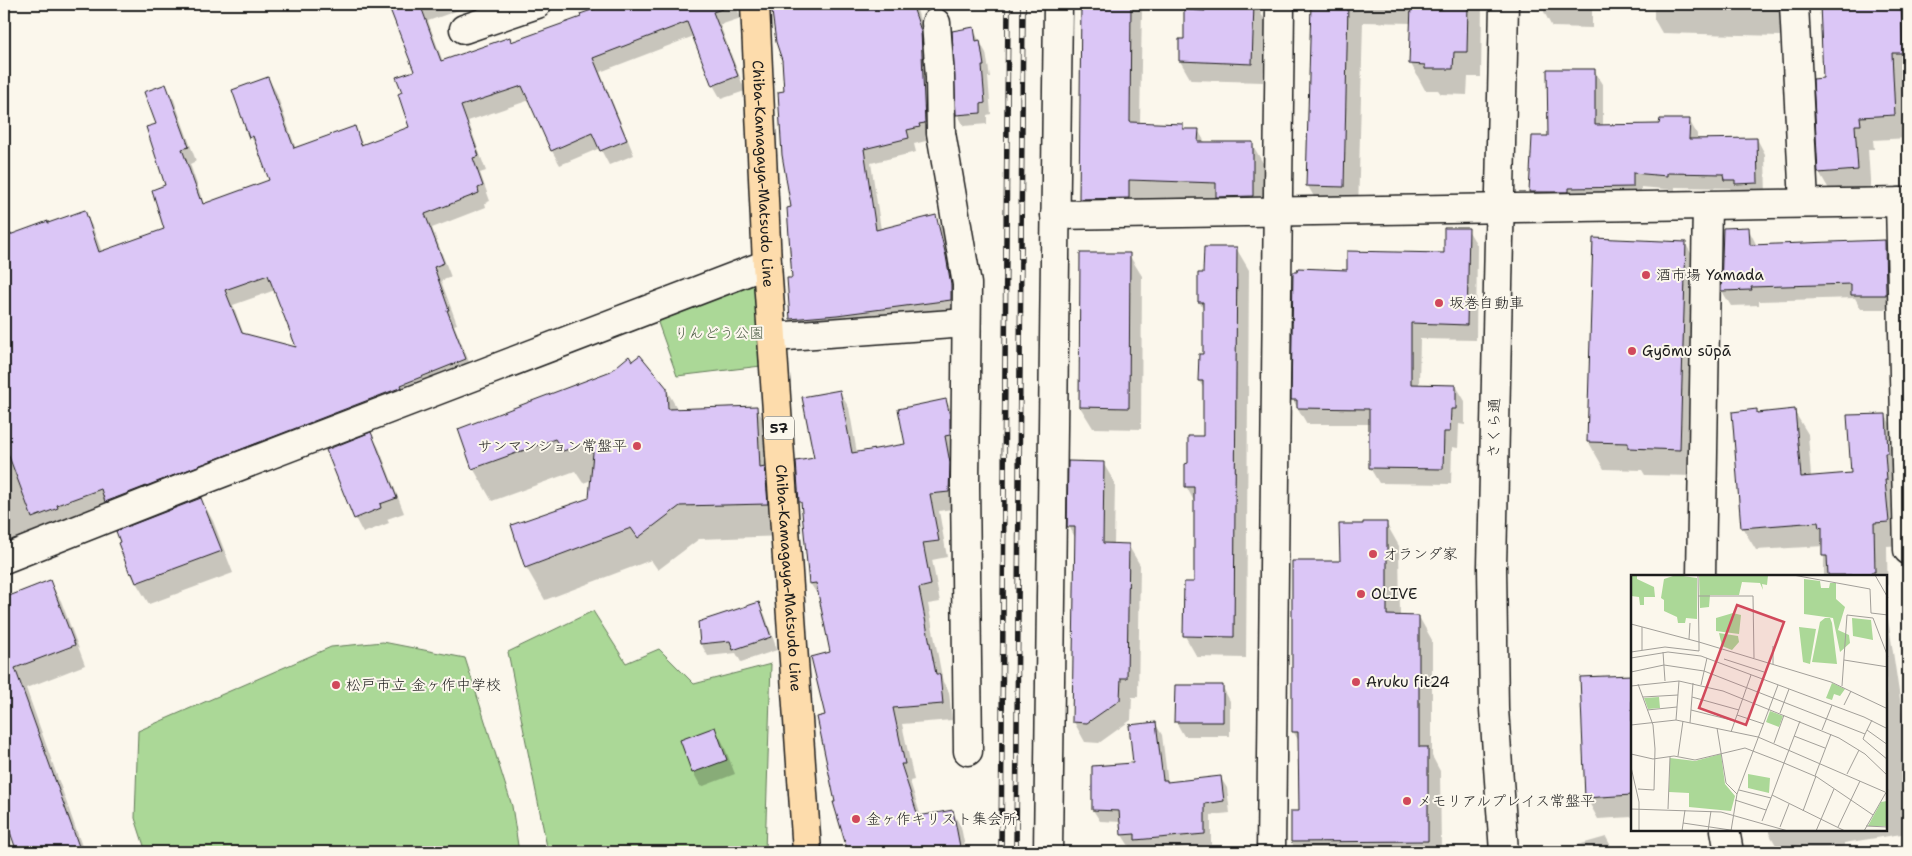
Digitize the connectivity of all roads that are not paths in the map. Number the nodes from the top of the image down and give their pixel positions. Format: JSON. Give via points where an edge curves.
{"nodes":[{"id":1,"x":537,"y":4,"type":"edge"},
{"id":2,"x":755,"y":4,"type":"edge"},
{"id":3,"x":1058,"y":4,"type":"edge"},
{"id":4,"x":1280,"y":4,"type":"edge"},
{"id":5,"x":1504,"y":4,"type":"edge"},
{"id":6,"x":1794,"y":4,"type":"edge"},
{"id":7,"x":936,"y":23,"type":"dead end"},
{"id":8,"x":464,"y":29,"type":"dead end"},
{"id":9,"x":1904,"y":202,"type":"edge"},
{"id":10,"x":1804,"y":203,"type":"junction"},
{"id":11,"x":1707,"y":205,"type":"junction"},
{"id":12,"x":1498,"y":208,"type":"junction"},
{"id":13,"x":1278,"y":212,"type":"junction"},
{"id":14,"x":1055,"y":216,"type":"junction"},
{"id":15,"x":767,"y":264,"type":"junction"},
{"id":16,"x":966,"y":323,"type":"junction"},
{"id":17,"x":773,"y":337,"type":"junction"},
{"id":18,"x":1908,"y":550,"type":"edge"},
{"id":19,"x":4,"y":559,"type":"edge"},
{"id":20,"x":1701,"y":575,"type":"edge"},
{"id":21,"x":968,"y":751,"type":"dead end"},
{"id":22,"x":1725,"y":831,"type":"edge"},
{"id":23,"x":807,"y":852,"type":"edge"},
{"id":24,"x":1048,"y":852,"type":"edge"},
{"id":25,"x":1271,"y":852,"type":"edge"},
{"id":26,"x":1504,"y":852,"type":"edge"},
{"id":27,"x":1729,"y":852,"type":"edge"}],
"edges":[{"from":1,"to":8,"type":"street"},
{"from":2,"to":15,"type":"main road","name":"Chiba-Kamagaya-Matsudo Line","number":"57"},
{"from":3,"to":14,"type":"street"},
{"from":4,"to":13,"type":"street"},
{"from":5,"to":12,"type":"street","name":"さくら通"},
{"from":6,"to":10,"type":"street"},
{"from":7,"to":16,"type":"street","via":[[941,134],[967,284]]},
{"from":9,"to":10,"type":"street"},
{"from":9,"to":18,"type":"street"},
{"from":10,"to":11,"type":"street"},
{"from":11,"to":12,"type":"street"},
{"from":11,"to":20,"type":"street"},
{"from":12,"to":13,"type":"street"},
{"from":12,"to":26,"type":"street","name":"さくら通","via":[[1492,567],[1494,709]]},
{"from":13,"to":14,"type":"street"},
{"from":13,"to":25,"type":"street"},
{"from":14,"to":24,"type":"street"},
{"from":15,"to":17,"type":"main road","name":"Chiba-Kamagaya-Matsudo Line","number":"57"},
{"from":15,"to":19,"type":"street","via":[[201,480]]},
{"from":16,"to":17,"type":"street"},
{"from":16,"to":21,"type":"street"},
{"from":17,"to":23,"type":"main road","name":"Chiba-Kamagaya-Matsudo Line","number":"57"},
{"from":22,"to":27,"type":"street"}]}
